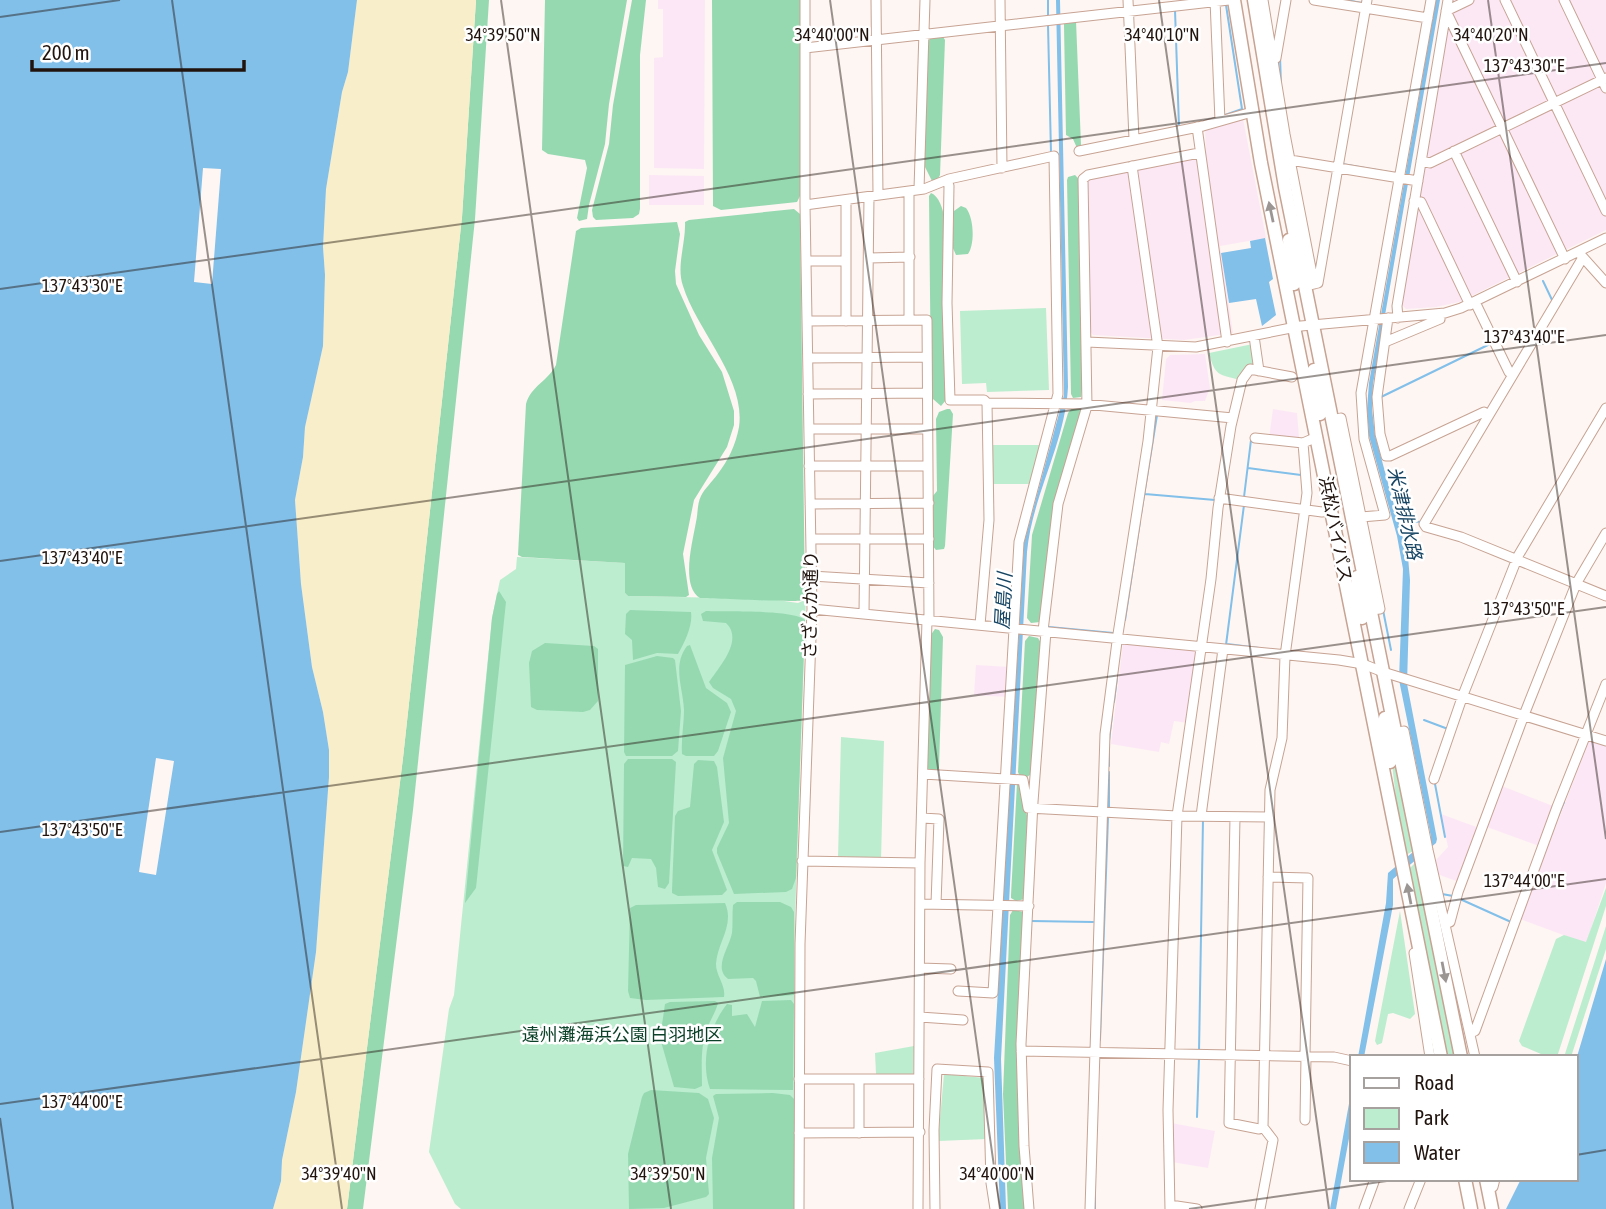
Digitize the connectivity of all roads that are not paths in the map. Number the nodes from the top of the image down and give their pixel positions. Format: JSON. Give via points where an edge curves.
{"nodes":[{"id":1,"x":805,"y":0,"type":"edge"},
{"id":2,"x":876,"y":0,"type":"edge"},
{"id":3,"x":925,"y":0,"type":"edge"},
{"id":4,"x":1000,"y":0,"type":"edge"},
{"id":5,"x":1128,"y":0,"type":"edge"},
{"id":6,"x":1229,"y":0,"type":"edge"},
{"id":7,"x":1234,"y":0,"type":"edge"},
{"id":8,"x":1254,"y":0,"type":"edge"},
{"id":9,"x":1263,"y":0,"type":"edge"},
{"id":10,"x":1286,"y":0,"type":"edge"},
{"id":11,"x":1314,"y":0,"type":"edge"},
{"id":12,"x":1431,"y":0,"type":"edge"},
{"id":13,"x":1448,"y":0,"type":"edge"},
{"id":14,"x":1469,"y":0,"type":"edge"},
{"id":15,"x":1505,"y":0,"type":"edge"},
{"id":16,"x":1564,"y":0,"type":"edge"},
{"id":17,"x":1215,"y":1,"type":"edge"},
{"id":18,"x":1326,"y":1,"type":"edge"},
{"id":19,"x":1366,"y":3,"type":"edge"},
{"id":20,"x":1129,"y":11,"type":"junction"},
{"id":21,"x":1446,"y":11,"type":"junction"},
{"id":22,"x":1428,"y":18,"type":"junction"},
{"id":23,"x":1000,"y":26,"type":"junction"},
{"id":24,"x":923,"y":35,"type":"junction"},
{"id":25,"x":876,"y":40,"type":"junction"},
{"id":26,"x":805,"y":48,"type":"junction"},
{"id":27,"x":1272,"y":59,"type":"junction"},
{"id":28,"x":1605,"y":82,"type":"edge"},
{"id":29,"x":1554,"y":103,"type":"junction"},
{"id":30,"x":1252,"y":111,"type":"junction"},
{"id":31,"x":1220,"y":121,"type":"junction"},
{"id":32,"x":1197,"y":127,"type":"junction"},
{"id":33,"x":1502,"y":128,"type":"junction"},
{"id":34,"x":1134,"y":139,"type":"junction"},
{"id":35,"x":1079,"y":151,"type":"dead end"},
{"id":36,"x":1454,"y":151,"type":"junction"},
{"id":37,"x":1199,"y":153,"type":"junction"},
{"id":38,"x":1290,"y":160,"type":"junction"},
{"id":39,"x":1421,"y":161,"type":"junction"},
{"id":40,"x":1132,"y":166,"type":"junction"},
{"id":41,"x":1339,"y":167,"type":"junction"},
{"id":42,"x":1002,"y":168,"type":"junction"},
{"id":43,"x":1408,"y":179,"type":"junction"},
{"id":44,"x":947,"y":180,"type":"junction"},
{"id":45,"x":1285,"y":187,"type":"junction"},
{"id":46,"x":914,"y":190,"type":"junction"},
{"id":47,"x":873,"y":196,"type":"junction"},
{"id":48,"x":846,"y":200,"type":"junction"},
{"id":49,"x":1414,"y":201,"type":"junction"},
{"id":50,"x":805,"y":205,"type":"junction"},
{"id":51,"x":1606,"y":211,"type":"edge"},
{"id":52,"x":1606,"y":238,"type":"edge"},
{"id":53,"x":1580,"y":256,"type":"junction"},
{"id":54,"x":910,"y":257,"type":"junction"},
{"id":55,"x":869,"y":258,"type":"junction"},
{"id":56,"x":1565,"y":259,"type":"junction"},
{"id":57,"x":806,"y":261,"type":"junction"},
{"id":58,"x":846,"y":261,"type":"junction"},
{"id":59,"x":1517,"y":282,"type":"junction"},
{"id":60,"x":1606,"y":283,"type":"edge"},
{"id":61,"x":1310,"y":285,"type":"junction"},
{"id":62,"x":1472,"y":303,"type":"junction"},
{"id":63,"x":1439,"y":314,"type":"junction"},
{"id":64,"x":1391,"y":318,"type":"junction"},
{"id":65,"x":1376,"y":319,"type":"junction"},
{"id":66,"x":909,"y":320,"type":"junction"},
{"id":67,"x":807,"y":321,"type":"junction"},
{"id":68,"x":846,"y":321,"type":"junction"},
{"id":69,"x":868,"y":321,"type":"junction"},
{"id":70,"x":1304,"y":326,"type":"junction"},
{"id":71,"x":1254,"y":336,"type":"junction"},
{"id":72,"x":1087,"y":342,"type":"junction"},
{"id":73,"x":1227,"y":342,"type":"junction"},
{"id":74,"x":1385,"y":342,"type":"junction"},
{"id":75,"x":1158,"y":347,"type":"junction"},
{"id":76,"x":927,"y":357,"type":"junction"},
{"id":77,"x":807,"y":358,"type":"junction"},
{"id":78,"x":868,"y":358,"type":"junction"},
{"id":79,"x":1259,"y":371,"type":"junction"},
{"id":80,"x":1513,"y":374,"type":"junction"},
{"id":81,"x":1292,"y":377,"type":"dead end"},
{"id":82,"x":867,"y":393,"type":"junction"},
{"id":83,"x":928,"y":393,"type":"junction"},
{"id":84,"x":808,"y":394,"type":"junction"},
{"id":85,"x":987,"y":403,"type":"junction"},
{"id":86,"x":1058,"y":403,"type":"junction"},
{"id":87,"x":1087,"y":404,"type":"junction"},
{"id":88,"x":1606,"y":408,"type":"edge"},
{"id":89,"x":1152,"y":410,"type":"junction"},
{"id":90,"x":1489,"y":415,"type":"junction"},
{"id":91,"x":1233,"y":418,"type":"junction"},
{"id":92,"x":809,"y":429,"type":"junction"},
{"id":93,"x":867,"y":429,"type":"junction"},
{"id":94,"x":928,"y":429,"type":"junction"},
{"id":95,"x":1317,"y":437,"type":"junction"},
{"id":96,"x":1255,"y":438,"type":"dead end"},
{"id":97,"x":1303,"y":443,"type":"junction"},
{"id":98,"x":1322,"y":460,"type":"junction"},
{"id":99,"x":809,"y":466,"type":"junction"},
{"id":100,"x":867,"y":466,"type":"junction"},
{"id":101,"x":928,"y":466,"type":"junction"},
{"id":102,"x":1219,"y":498,"type":"junction"},
{"id":103,"x":866,"y":503,"type":"junction"},
{"id":104,"x":929,"y":503,"type":"junction"},
{"id":105,"x":810,"y":504,"type":"junction"},
{"id":106,"x":1304,"y":509,"type":"junction"},
{"id":107,"x":1332,"y":510,"type":"junction"},
{"id":108,"x":1357,"y":519,"type":"junction"},
{"id":109,"x":1606,"y":533,"type":"edge"},
{"id":110,"x":866,"y":539,"type":"junction"},
{"id":111,"x":929,"y":539,"type":"junction"},
{"id":112,"x":810,"y":540,"type":"junction"},
{"id":113,"x":1516,"y":560,"type":"junction"},
{"id":114,"x":811,"y":576,"type":"junction"},
{"id":115,"x":865,"y":579,"type":"junction"},
{"id":116,"x":929,"y":583,"type":"junction"},
{"id":117,"x":1576,"y":584,"type":"junction"},
{"id":118,"x":1606,"y":596,"type":"edge"},
{"id":119,"x":811,"y":609,"type":"junction"},
{"id":120,"x":864,"y":614,"type":"junction"},
{"id":121,"x":928,"y":620,"type":"junction"},
{"id":122,"x":980,"y":625,"type":"junction"},
{"id":123,"x":1014,"y":628,"type":"junction"},
{"id":124,"x":1044,"y":631,"type":"junction"},
{"id":125,"x":1117,"y":638,"type":"junction"},
{"id":126,"x":1200,"y":646,"type":"junction"},
{"id":127,"x":1223,"y":649,"type":"junction"},
{"id":128,"x":1285,"y":656,"type":"junction"},
{"id":129,"x":1373,"y":668,"type":"junction"},
{"id":130,"x":1606,"y":684,"type":"edge"},
{"id":131,"x":1463,"y":695,"type":"junction"},
{"id":132,"x":1524,"y":715,"type":"junction"},
{"id":133,"x":1586,"y":734,"type":"junction"},
{"id":134,"x":1606,"y":741,"type":"edge"},
{"id":135,"x":923,"y":774,"type":"junction"},
{"id":136,"x":1010,"y":779,"type":"junction"},
{"id":137,"x":1434,"y":779,"type":"dead end"},
{"id":138,"x":1033,"y":808,"type":"junction"},
{"id":139,"x":1104,"y":812,"type":"junction"},
{"id":140,"x":1177,"y":816,"type":"junction"},
{"id":141,"x":1201,"y":816,"type":"junction"},
{"id":142,"x":1235,"y":817,"type":"junction"},
{"id":143,"x":1269,"y":817,"type":"junction"},
{"id":144,"x":922,"y":818,"type":"junction"},
{"id":145,"x":1423,"y":848,"type":"junction"},
{"id":146,"x":802,"y":861,"type":"junction"},
{"id":147,"x":920,"y":863,"type":"junction"},
{"id":148,"x":1268,"y":877,"type":"junction"},
{"id":149,"x":920,"y":904,"type":"junction"},
{"id":150,"x":936,"y":904,"type":"junction"},
{"id":151,"x":1002,"y":905,"type":"junction"},
{"id":152,"x":1029,"y":906,"type":"junction"},
{"id":153,"x":1445,"y":923,"type":"junction"},
{"id":154,"x":1421,"y":952,"type":"junction"},
{"id":155,"x":920,"y":968,"type":"junction"},
{"id":156,"x":950,"y":969,"type":"dead end"},
{"id":157,"x":958,"y":991,"type":"dead end"},
{"id":158,"x":920,"y":1017,"type":"junction"},
{"id":159,"x":962,"y":1020,"type":"dead end"},
{"id":160,"x":1469,"y":1033,"type":"junction"},
{"id":161,"x":1021,"y":1051,"type":"junction"},
{"id":162,"x":1094,"y":1052,"type":"junction"},
{"id":163,"x":1169,"y":1054,"type":"junction"},
{"id":164,"x":1231,"y":1055,"type":"junction"},
{"id":165,"x":1430,"y":1055,"type":"edge"},
{"id":166,"x":1441,"y":1055,"type":"edge"},
{"id":167,"x":1461,"y":1055,"type":"edge"},
{"id":168,"x":1474,"y":1055,"type":"edge"},
{"id":169,"x":1265,"y":1056,"type":"junction"},
{"id":170,"x":1306,"y":1056,"type":"junction"},
{"id":171,"x":1350,"y":1060,"type":"edge"},
{"id":172,"x":799,"y":1079,"type":"junction"},
{"id":173,"x":859,"y":1079,"type":"junction"},
{"id":174,"x":919,"y":1080,"type":"junction"},
{"id":175,"x":936,"y":1082,"type":"junction"},
{"id":176,"x":1305,"y":1120,"type":"dead end"},
{"id":177,"x":1263,"y":1127,"type":"junction"},
{"id":178,"x":934,"y":1130,"type":"junction"},
{"id":179,"x":920,"y":1131,"type":"junction"},
{"id":180,"x":859,"y":1132,"type":"junction"},
{"id":181,"x":799,"y":1133,"type":"junction"},
{"id":182,"x":1374,"y":1181,"type":"edge"},
{"id":183,"x":1419,"y":1181,"type":"edge"},
{"id":184,"x":1465,"y":1181,"type":"edge"},
{"id":185,"x":1170,"y":1207,"type":"edge"},
{"id":186,"x":799,"y":1209,"type":"edge"},
{"id":187,"x":918,"y":1209,"type":"edge"},
{"id":188,"x":934,"y":1209,"type":"edge"},
{"id":189,"x":995,"y":1209,"type":"edge"},
{"id":190,"x":1029,"y":1209,"type":"edge"},
{"id":191,"x":1090,"y":1209,"type":"edge"},
{"id":192,"x":1197,"y":1209,"type":"edge"},
{"id":193,"x":1260,"y":1209,"type":"edge"},
{"id":194,"x":1364,"y":1209,"type":"edge"},
{"id":195,"x":1409,"y":1209,"type":"edge"},
{"id":196,"x":1471,"y":1209,"type":"edge"}],
"edges":[{"from":1,"to":26,"type":"street","name":"さざんか通り"},
{"from":2,"to":25,"type":"street"},
{"from":3,"to":24,"type":"street"},
{"from":4,"to":23,"type":"street"},
{"from":5,"to":20,"type":"street"},
{"from":6,"to":17,"type":"street"},
{"from":7,"to":30,"type":"highway","name":"浜松バイパス"},
{"from":8,"to":45,"type":"highway","name":"浜松バイパス"},
{"from":9,"to":27,"type":"street"},
{"from":10,"to":27,"type":"street","via":[[1276,58]]},
{"from":11,"to":18,"type":"street"},
{"from":12,"to":22,"type":"street"},
{"from":13,"to":21,"type":"street"},
{"from":14,"to":21,"type":"street"},
{"from":15,"to":29,"type":"street"},
{"from":16,"to":28,"type":"street"},
{"from":17,"to":20,"type":"street"},
{"from":17,"to":31,"type":"street"},
{"from":18,"to":19,"type":"street"},
{"from":19,"to":22,"type":"street"},
{"from":19,"to":41,"type":"street"},
{"from":20,"to":23,"type":"street"},
{"from":20,"to":34,"type":"street"},
{"from":21,"to":33,"type":"street"},
{"from":21,"to":39,"type":"street"},
{"from":22,"to":43,"type":"street"},
{"from":23,"to":24,"type":"street"},
{"from":23,"to":42,"type":"street"},
{"from":24,"to":25,"type":"street"},
{"from":24,"to":46,"type":"street"},
{"from":25,"to":26,"type":"street"},
{"from":25,"to":47,"type":"street"},
{"from":26,"to":50,"type":"street","name":"さざんか通り"},
{"from":27,"to":38,"type":"street"},
{"from":28,"to":29,"type":"street"},
{"from":29,"to":33,"type":"street"},
{"from":29,"to":51,"type":"street"},
{"from":30,"to":31,"type":"street"},
{"from":70,"to":30,"type":"highway","name":"浜松バイパス","one_way":true},
{"from":31,"to":32,"type":"street"},
{"from":32,"to":34,"type":"street"},
{"from":32,"to":37,"type":"street"},
{"from":33,"to":36,"type":"street"},
{"from":33,"to":56,"type":"street"},
{"from":34,"to":35,"type":"street"},
{"from":36,"to":39,"type":"street","via":[[1430,163]]},
{"from":36,"to":59,"type":"street"},
{"from":37,"to":40,"type":"street"},
{"from":37,"to":73,"type":"street"},
{"from":38,"to":41,"type":"street"},
{"from":38,"to":61,"type":"street"},
{"from":39,"to":43,"type":"street"},
{"from":40,"to":72,"type":"street","via":[[1083,179]]},
{"from":40,"to":75,"type":"street"},
{"from":41,"to":43,"type":"street"},
{"from":41,"to":61,"type":"street","via":[[1318,283]]},
{"from":42,"to":44,"type":"street"},
{"from":42,"to":86,"type":"street","via":[[1054,156]]},
{"from":43,"to":49,"type":"street"},
{"from":43,"to":65,"type":"street"},
{"from":44,"to":46,"type":"street"},
{"from":44,"to":85,"type":"street","via":[[950,400]]},
{"from":45,"to":61,"type":"highway","name":"浜松バイパス"},
{"from":45,"to":70,"type":"highway","via":[[1293,278]]},
{"from":46,"to":47,"type":"street"},
{"from":46,"to":54,"type":"street"},
{"from":47,"to":48,"type":"street"},
{"from":47,"to":55,"type":"street"},
{"from":48,"to":50,"type":"street"},
{"from":48,"to":58,"type":"street"},
{"from":49,"to":62,"type":"street","via":[[1420,202]]},
{"from":49,"to":64,"type":"street"},
{"from":50,"to":57,"type":"street","name":"さざんか通り"},
{"from":52,"to":53,"type":"street"},
{"from":53,"to":56,"type":"street"},
{"from":53,"to":60,"type":"street"},
{"from":53,"to":80,"type":"street"},
{"from":54,"to":55,"type":"street"},
{"from":54,"to":66,"type":"street"},
{"from":55,"to":69,"type":"street"},
{"from":56,"to":59,"type":"street"},
{"from":57,"to":58,"type":"street"},
{"from":57,"to":67,"type":"street","name":"さざんか通り"},
{"from":58,"to":68,"type":"street"},
{"from":59,"to":62,"type":"street"},
{"from":61,"to":70,"type":"highway","name":"浜松バイパス"},
{"from":62,"to":63,"type":"street"},
{"from":62,"to":80,"type":"street"},
{"from":63,"to":64,"type":"street"},
{"from":63,"to":74,"type":"street","via":[[1440,319]]},
{"from":64,"to":65,"type":"street"},
{"from":64,"to":74,"type":"street"},
{"from":65,"to":70,"type":"street"},
{"from":65,"to":108,"type":"street","via":[[1361,393],[1361,416],[1385,515]]},
{"from":66,"to":69,"type":"street"},
{"from":66,"to":76,"type":"street","via":[[927,320]]},
{"from":67,"to":68,"type":"street"},
{"from":67,"to":77,"type":"street","name":"さざんか通り"},
{"from":68,"to":69,"type":"street"},
{"from":69,"to":78,"type":"street"},
{"from":70,"to":71,"type":"street"},
{"from":70,"to":95,"type":"highway","name":"浜松バイパス"},
{"from":70,"to":98,"type":"highway","via":[[1317,393]]},
{"from":70,"to":108,"type":"highway","name":"浜松バイパス"},
{"from":71,"to":73,"type":"street"},
{"from":71,"to":79,"type":"street"},
{"from":72,"to":75,"type":"street"},
{"from":72,"to":87,"type":"street"},
{"from":73,"to":75,"type":"street"},
{"from":74,"to":90,"type":"street","via":[[1377,409],[1386,456],[1484,412]]},
{"from":75,"to":89,"type":"street"},
{"from":76,"to":78,"type":"street"},
{"from":76,"to":83,"type":"street"},
{"from":77,"to":78,"type":"street"},
{"from":77,"to":84,"type":"street","name":"さざんか通り"},
{"from":78,"to":82,"type":"street"},
{"from":79,"to":81,"type":"street"},
{"from":79,"to":91,"type":"street","via":[[1250,369],[1242,380]]},
{"from":80,"to":90,"type":"street"},
{"from":82,"to":83,"type":"street"},
{"from":82,"to":84,"type":"street"},
{"from":82,"to":93,"type":"street"},
{"from":83,"to":94,"type":"street"},
{"from":84,"to":92,"type":"street","name":"さざんか通り"},
{"from":85,"to":86,"type":"street"},
{"from":85,"to":122,"type":"street","via":[[989,520]]},
{"from":86,"to":87,"type":"street"},
{"from":86,"to":123,"type":"street","via":[[1020,533]]},
{"from":87,"to":89,"type":"street"},
{"from":87,"to":124,"type":"street","via":[[1058,504]]},
{"from":88,"to":113,"type":"street"},
{"from":89,"to":91,"type":"street"},
{"from":89,"to":125,"type":"street"},
{"from":90,"to":113,"type":"street","via":[[1424,524]]},
{"from":91,"to":102,"type":"street"},
{"from":92,"to":93,"type":"street"},
{"from":92,"to":99,"type":"street","name":"さざんか通り"},
{"from":93,"to":94,"type":"street"},
{"from":93,"to":100,"type":"street"},
{"from":94,"to":101,"type":"street"},
{"from":95,"to":97,"type":"street"},
{"from":95,"to":98,"type":"highway","name":"浜松バイパス"},
{"from":96,"to":97,"type":"street"},
{"from":97,"to":106,"type":"street"},
{"from":98,"to":107,"type":"highway","name":"浜松バイパス"},
{"from":99,"to":100,"type":"street"},
{"from":99,"to":105,"type":"street","name":"さざんか通り"},
{"from":100,"to":101,"type":"street"},
{"from":100,"to":103,"type":"street"},
{"from":101,"to":104,"type":"street"},
{"from":102,"to":106,"type":"street"},
{"from":102,"to":126,"type":"street"},
{"from":103,"to":104,"type":"street"},
{"from":103,"to":105,"type":"street"},
{"from":103,"to":110,"type":"street"},
{"from":104,"to":111,"type":"street"},
{"from":105,"to":112,"type":"street","name":"さざんか通り"},
{"from":106,"to":107,"type":"street"},
{"from":106,"to":128,"type":"street"},
{"from":107,"to":129,"type":"highway","name":"浜松バイパス"},
{"from":108,"to":129,"type":"highway","name":"浜松バイパス","via":[[1371,610]]},
{"from":108,"to":129,"type":"highway","via":[[1360,612]]},
{"from":109,"to":117,"type":"street"},
{"from":110,"to":111,"type":"street"},
{"from":110,"to":112,"type":"street"},
{"from":110,"to":115,"type":"street"},
{"from":111,"to":116,"type":"street"},
{"from":112,"to":114,"type":"street","name":"さざんか通り"},
{"from":113,"to":117,"type":"street"},
{"from":113,"to":131,"type":"street"},
{"from":114,"to":115,"type":"street"},
{"from":114,"to":119,"type":"street","name":"さざんか通り"},
{"from":115,"to":116,"type":"street"},
{"from":115,"to":120,"type":"street"},
{"from":116,"to":121,"type":"street"},
{"from":117,"to":118,"type":"street"},
{"from":117,"to":132,"type":"street"},
{"from":119,"to":120,"type":"street"},
{"from":119,"to":146,"type":"street","name":"さざんか通り"},
{"from":120,"to":121,"type":"street"},
{"from":121,"to":122,"type":"street"},
{"from":121,"to":135,"type":"street"},
{"from":122,"to":123,"type":"street"},
{"from":123,"to":124,"type":"street"},
{"from":123,"to":136,"type":"street"},
{"from":124,"to":125,"type":"street"},
{"from":124,"to":138,"type":"street"},
{"from":125,"to":126,"type":"street"},
{"from":125,"to":139,"type":"street","via":[[1105,734]]},
{"from":126,"to":127,"type":"street"},
{"from":126,"to":140,"type":"street"},
{"from":127,"to":128,"type":"street"},
{"from":127,"to":141,"type":"street"},
{"from":128,"to":129,"type":"street","via":[[1335,659]]},
{"from":128,"to":143,"type":"street","via":[[1282,738],[1271,782]]},
{"from":129,"to":131,"type":"street"},
{"from":129,"to":145,"type":"highway","name":"浜松バイパス","via":[[1395,733]]},
{"from":154,"to":129,"type":"highway","name":"浜松バイパス","one_way":true,"via":[[1391,805]]},
{"from":130,"to":133,"type":"street"},
{"from":131,"to":132,"type":"street"},
{"from":131,"to":137,"type":"street"},
{"from":132,"to":133,"type":"street"},
{"from":132,"to":153,"type":"street","via":[[1450,922]]},
{"from":133,"to":134,"type":"street"},
{"from":133,"to":160,"type":"street","via":[[1475,1031]]},
{"from":135,"to":136,"type":"street"},
{"from":135,"to":144,"type":"street"},
{"from":136,"to":138,"type":"street","via":[[1023,780],[1028,808]]},
{"from":136,"to":151,"type":"street"},
{"from":138,"to":139,"type":"street"},
{"from":138,"to":152,"type":"street"},
{"from":139,"to":140,"type":"street"},
{"from":139,"to":162,"type":"street"},
{"from":140,"to":141,"type":"street"},
{"from":140,"to":163,"type":"street"},
{"from":141,"to":142,"type":"street"},
{"from":142,"to":143,"type":"street"},
{"from":142,"to":164,"type":"street"},
{"from":143,"to":148,"type":"street"},
{"from":144,"to":147,"type":"street"},
{"from":144,"to":150,"type":"street","via":[[939,819]]},
{"from":145,"to":153,"type":"street"},
{"from":145,"to":167,"type":"highway","name":"浜松バイパス","one_way":true},
{"from":146,"to":147,"type":"street"},
{"from":146,"to":172,"type":"street","name":"さざんか通り"},
{"from":147,"to":149,"type":"street"},
{"from":148,"to":169,"type":"street"},
{"from":148,"to":170,"type":"street","via":[[1308,878]]},
{"from":149,"to":150,"type":"street"},
{"from":149,"to":155,"type":"street"},
{"from":150,"to":151,"type":"street"},
{"from":151,"to":152,"type":"street"},
{"from":151,"to":157,"type":"street","via":[[993,993]]},
{"from":152,"to":161,"type":"street"},
{"from":153,"to":160,"type":"street"},
{"from":154,"to":165,"type":"street","via":[[1414,953]]},
{"from":154,"to":166,"type":"highway","name":"浜松バイパス"},
{"from":155,"to":156,"type":"street"},
{"from":155,"to":158,"type":"street"},
{"from":158,"to":159,"type":"street"},
{"from":158,"to":174,"type":"street"},
{"from":160,"to":168,"type":"street"},
{"from":161,"to":162,"type":"street"},
{"from":161,"to":190,"type":"street"},
{"from":162,"to":163,"type":"street"},
{"from":162,"to":191,"type":"street"},
{"from":163,"to":164,"type":"street"},
{"from":163,"to":185,"type":"street"},
{"from":164,"to":169,"type":"street"},
{"from":164,"to":177,"type":"street","via":[[1229,1123]]},
{"from":169,"to":170,"type":"street"},
{"from":169,"to":177,"type":"street"},
{"from":170,"to":171,"type":"street"},
{"from":170,"to":176,"type":"street"},
{"from":172,"to":173,"type":"street"},
{"from":172,"to":181,"type":"street","name":"さざんか通り"},
{"from":173,"to":174,"type":"street"},
{"from":173,"to":180,"type":"street"},
{"from":174,"to":175,"type":"street"},
{"from":174,"to":179,"type":"street"},
{"from":175,"to":178,"type":"street"},
{"from":175,"to":189,"type":"street","via":[[937,1069],[988,1072]]},
{"from":177,"to":193,"type":"street","via":[[1273,1140]]},
{"from":178,"to":179,"type":"street"},
{"from":178,"to":188,"type":"street"},
{"from":179,"to":180,"type":"street"},
{"from":179,"to":187,"type":"street"},
{"from":180,"to":181,"type":"street"},
{"from":181,"to":186,"type":"street","name":"さざんか通り"},
{"from":182,"to":194,"type":"street"},
{"from":183,"to":195,"type":"street"},
{"from":184,"to":196,"type":"highway"},
{"from":185,"to":192,"type":"street"}]}
